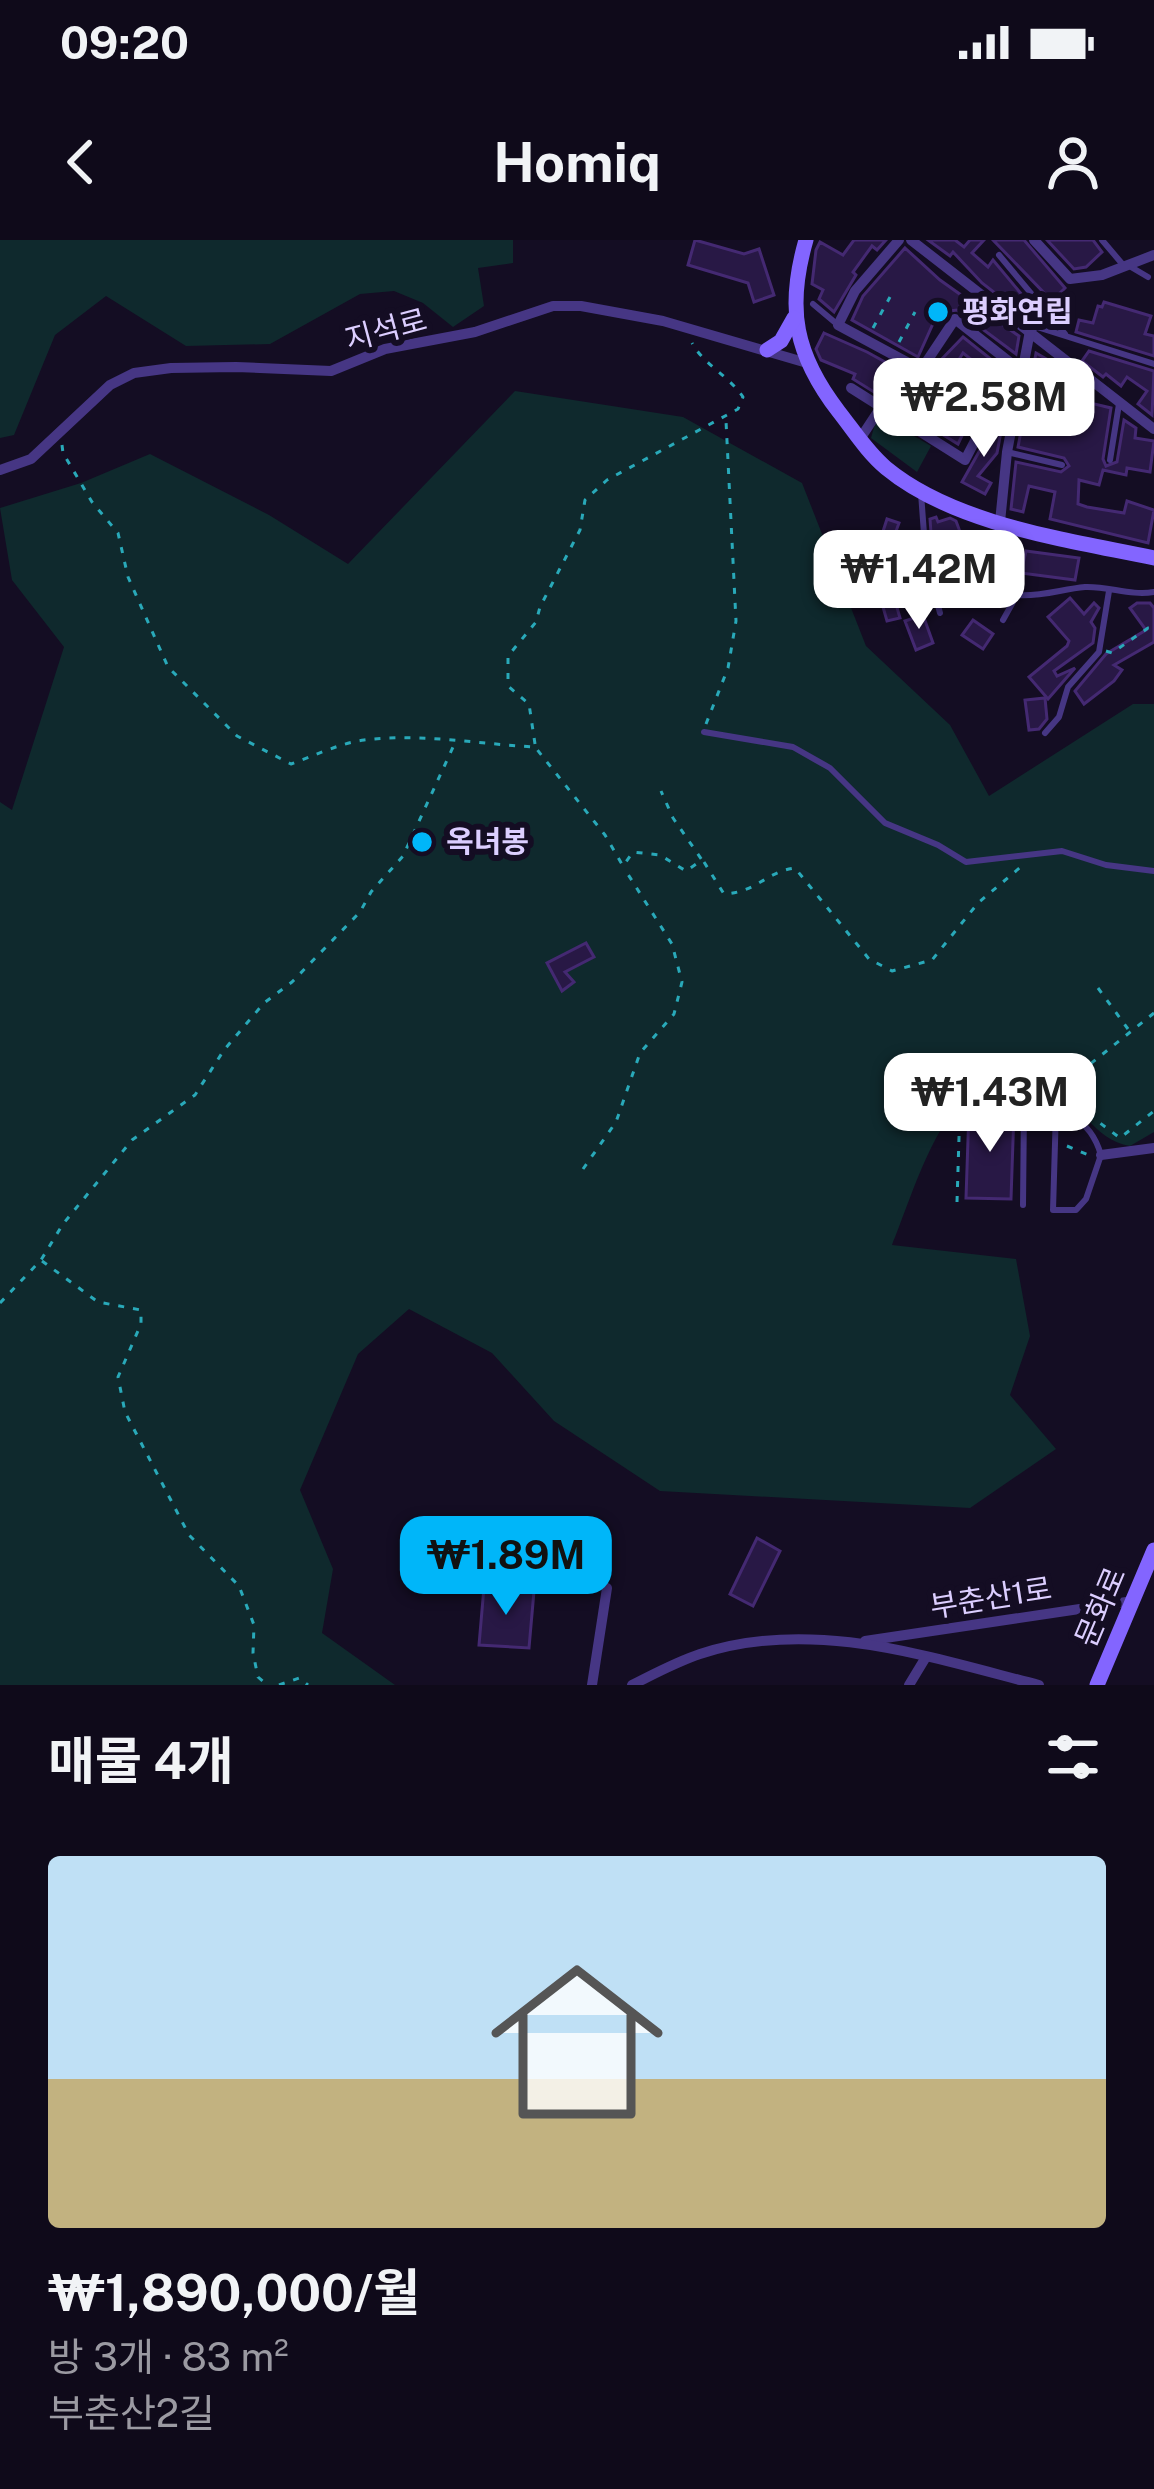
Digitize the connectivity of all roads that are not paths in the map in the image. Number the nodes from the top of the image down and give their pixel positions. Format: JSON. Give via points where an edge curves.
{"nodes":[{"id":1,"x":806,"y":240,"type":"edge"},
{"id":2,"x":899,"y":240,"type":"edge"},
{"id":3,"x":911,"y":240,"type":"edge"},
{"id":4,"x":1034,"y":240,"type":"edge"},
{"id":5,"x":1102,"y":240,"type":"edge"},
{"id":6,"x":999,"y":255,"type":"dead end"},
{"id":7,"x":1154,"y":255,"type":"edge"},
{"id":8,"x":1126,"y":266,"type":"junction"},
{"id":9,"x":1148,"y":277,"type":"dead end"},
{"id":10,"x":813,"y":304,"type":"dead end"},
{"id":11,"x":796,"y":309,"type":"junction"},
{"id":12,"x":838,"y":325,"type":"junction"},
{"id":13,"x":1030,"y":331,"type":"junction"},
{"id":14,"x":1067,"y":336,"type":"junction"},
{"id":15,"x":767,"y":350,"type":"junction"},
{"id":16,"x":807,"y":364,"type":"junction"},
{"id":17,"x":1154,"y":364,"type":"edge"},
{"id":18,"x":1077,"y":368,"type":"junction"},
{"id":19,"x":921,"y":370,"type":"junction"},
{"id":20,"x":1021,"y":371,"type":"junction"},
{"id":21,"x":851,"y":388,"type":"dead end"},
{"id":22,"x":1119,"y":402,"type":"junction"},
{"id":23,"x":881,"y":407,"type":"junction"},
{"id":24,"x":992,"y":408,"type":"junction"},
{"id":25,"x":1069,"y":408,"type":"dead end"},
{"id":26,"x":1013,"y":414,"type":"junction"},
{"id":27,"x":1154,"y":428,"type":"edge"},
{"id":28,"x":860,"y":439,"type":"junction"},
{"id":29,"x":1006,"y":452,"type":"junction"},
{"id":30,"x":1110,"y":460,"type":"dead end"},
{"id":31,"x":1062,"y":465,"type":"dead end"},
{"id":32,"x":0,"y":470,"type":"edge"},
{"id":33,"x":921,"y":490,"type":"junction"},
{"id":34,"x":1000,"y":522,"type":"junction"},
{"id":35,"x":1154,"y":558,"type":"edge"},
{"id":36,"x":1109,"y":591,"type":"junction"},
{"id":37,"x":1154,"y":592,"type":"edge"},
{"id":38,"x":940,"y":613,"type":"dead end"},
{"id":39,"x":1003,"y":620,"type":"dead end"},
{"id":40,"x":704,"y":732,"type":"road end"},
{"id":41,"x":1045,"y":733,"type":"dead end"},
{"id":42,"x":1154,"y":872,"type":"edge"},
{"id":43,"x":1056,"y":1110,"type":"junction"},
{"id":44,"x":1154,"y":1148,"type":"edge"},
{"id":45,"x":1101,"y":1155,"type":"junction"},
{"id":46,"x":1023,"y":1205,"type":"dead end"},
{"id":47,"x":1154,"y":1550,"type":"edge"},
{"id":48,"x":608,"y":1588,"type":"dead end"},
{"id":49,"x":1132,"y":1601,"type":"junction"},
{"id":50,"x":856,"y":1642,"type":"junction"},
{"id":51,"x":926,"y":1657,"type":"junction"},
{"id":52,"x":592,"y":1685,"type":"edge"},
{"id":53,"x":632,"y":1685,"type":"edge"},
{"id":54,"x":909,"y":1685,"type":"edge"},
{"id":55,"x":1039,"y":1685,"type":"edge"},
{"id":56,"x":1097,"y":1685,"type":"edge"}],
"edges":[{"from":1,"to":11,"type":"street"},
{"from":2,"to":12,"type":"street","via":[[855,291]]},
{"from":3,"to":13,"type":"street"},
{"from":4,"to":8,"type":"street","via":[[1070,279]]},
{"from":5,"to":8,"type":"lane"},
{"from":6,"to":14,"type":"lane"},
{"from":7,"to":8,"type":"street"},
{"from":8,"to":9,"type":"lane"},
{"from":10,"to":12,"type":"lane"},
{"from":11,"to":15,"type":"street","via":[[784,337]]},
{"from":11,"to":16,"type":"street"},
{"from":12,"to":19,"type":"street"},
{"from":13,"to":14,"type":"lane"},
{"from":13,"to":18,"type":"street"},
{"from":13,"to":20,"type":"street"},
{"from":14,"to":17,"type":"lane"},
{"from":15,"to":16,"type":"street","name":"지석로"},
{"from":15,"to":32,"type":"street","name":"지석로","via":[[682,326],[553,306],[331,371],[151,369],[110,385],[51,444]]},
{"from":16,"to":28,"type":"street"},
{"from":18,"to":22,"type":"street"},
{"from":18,"to":25,"type":"lane"},
{"from":19,"to":20,"type":"street","via":[[955,319]]},
{"from":19,"to":24,"type":"street"},
{"from":20,"to":26,"type":"street"},
{"from":21,"to":23,"type":"street"},
{"from":22,"to":27,"type":"street"},
{"from":22,"to":30,"type":"lane"},
{"from":23,"to":24,"type":"street","via":[[965,460]]},
{"from":23,"to":28,"type":"street"},
{"from":24,"to":26,"type":"street"},
{"from":26,"to":29,"type":"street"},
{"from":28,"to":33,"type":"street"},
{"from":29,"to":31,"type":"lane"},
{"from":29,"to":34,"type":"street"},
{"from":33,"to":34,"type":"street"},
{"from":33,"to":38,"type":"lane"},
{"from":34,"to":35,"type":"street"},
{"from":36,"to":37,"type":"lane"},
{"from":36,"to":39,"type":"lane","via":[[1017,595]]},
{"from":36,"to":41,"type":"lane","via":[[1100,647]]},
{"from":40,"to":42,"type":"lane","via":[[793,747],[830,768],[885,823],[966,862],[1062,851]]},
{"from":43,"to":45,"type":"lane","via":[[1083,1122]]},
{"from":43,"to":45,"type":"lane","via":[[1053,1210],[1083,1205]]},
{"from":43,"to":46,"type":"lane","via":[[1024,1107]]},
{"from":44,"to":45,"type":"street"},
{"from":47,"to":49,"type":"street","name":"문화로"},
{"from":48,"to":52,"type":"street"},
{"from":49,"to":50,"type":"street","name":"부춘산1로"},
{"from":49,"to":56,"type":"street","name":"문화로"},
{"from":50,"to":51,"type":"street","name":"부춘산1로"},
{"from":50,"to":53,"type":"street","name":"부춘산1로","via":[[748,1642]]},
{"from":51,"to":54,"type":"street","name":"부춘산1로"},
{"from":51,"to":55,"type":"street","name":"부춘산1로"}]}
